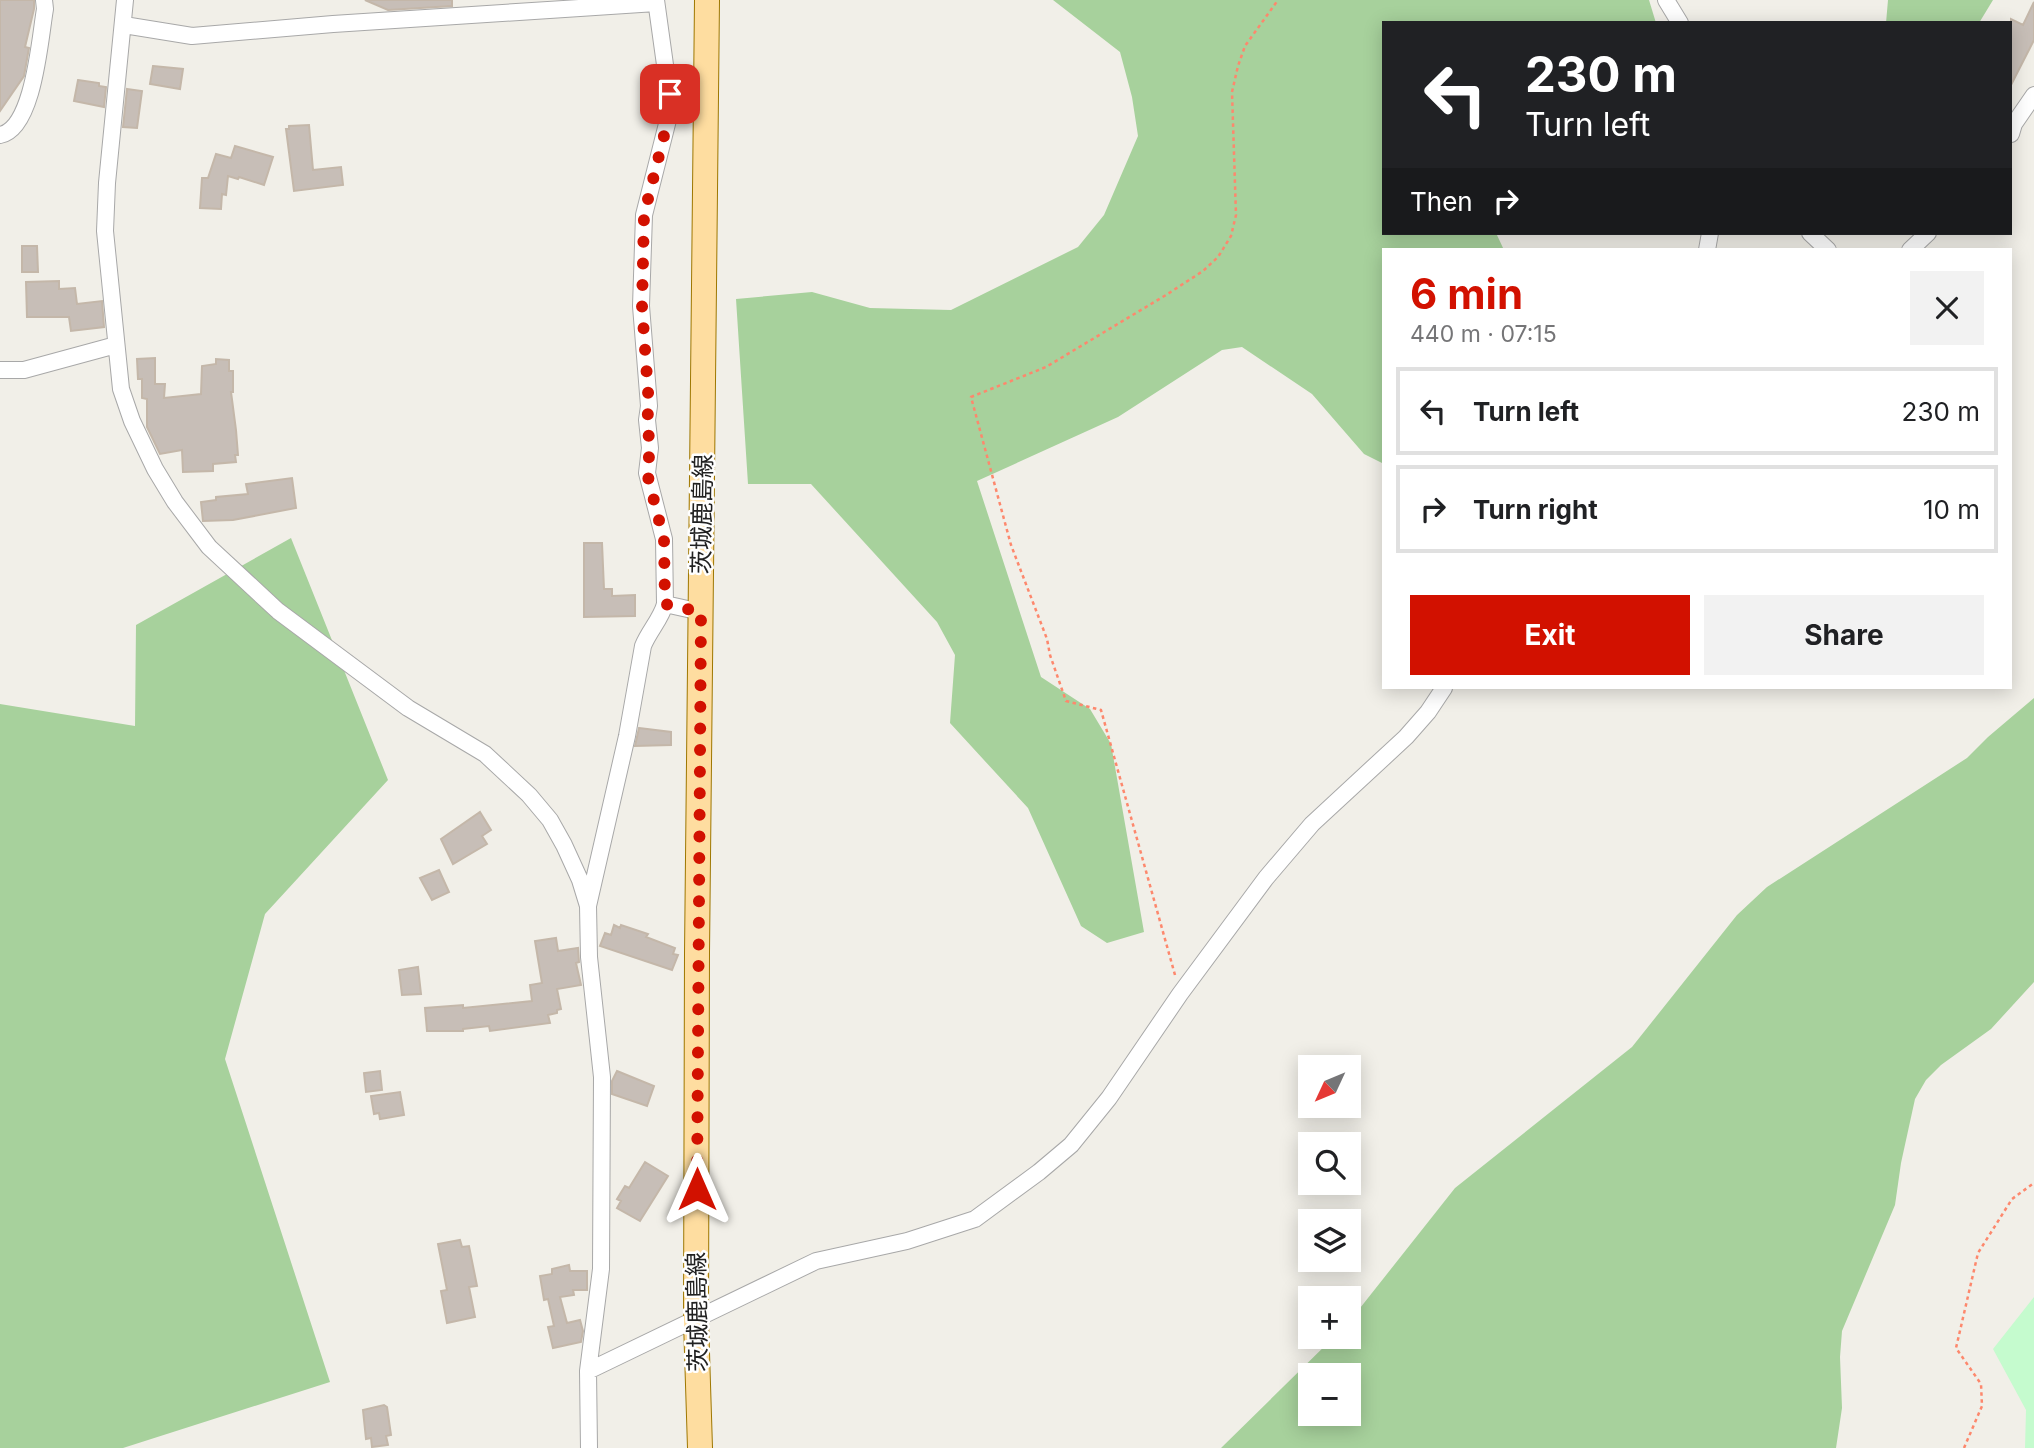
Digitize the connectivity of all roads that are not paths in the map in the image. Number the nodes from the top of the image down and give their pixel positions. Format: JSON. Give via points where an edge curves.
{"nodes":[{"id":1,"x":44,"y":0,"type":"edge"},
{"id":2,"x":125,"y":0,"type":"edge"},
{"id":3,"x":707,"y":0,"type":"edge"},
{"id":4,"x":1666,"y":0,"type":"edge"},
{"id":5,"x":656,"y":1,"type":"edge"},
{"id":6,"x":1679,"y":21,"type":"edge"},
{"id":7,"x":124,"y":25,"type":"junction"},
{"id":8,"x":670,"y":94,"type":"junction"},
{"id":9,"x":2034,"y":95,"type":"edge"},
{"id":10,"x":707,"y":96,"type":"junction"},
{"id":11,"x":2012,"y":131,"type":"edge"},
{"id":12,"x":0,"y":135,"type":"edge"},
{"id":13,"x":1812,"y":235,"type":"edge"},
{"id":14,"x":1926,"y":235,"type":"edge"},
{"id":15,"x":1826,"y":248,"type":"edge"},
{"id":16,"x":1912,"y":248,"type":"edge"},
{"id":17,"x":116,"y":345,"type":"junction"},
{"id":18,"x":0,"y":370,"type":"edge"},
{"id":19,"x":665,"y":604,"type":"junction"},
{"id":20,"x":701,"y":612,"type":"junction"},
{"id":21,"x":1443,"y":689,"type":"edge"},
{"id":22,"x":588,"y":906,"type":"junction"},
{"id":23,"x":696,"y":1321,"type":"junction"},
{"id":24,"x":588,"y":1371,"type":"junction"},
{"id":25,"x":589,"y":1448,"type":"edge"},
{"id":26,"x":700,"y":1448,"type":"edge"}],
"edges":[{"from":1,"to":12,"type":"street","via":[[28,101],[14,126]]},
{"from":2,"to":7,"type":"street"},
{"from":3,"to":10,"type":"main road","name":"茨城鹿島線"},
{"from":4,"to":6,"type":"street"},
{"from":5,"to":7,"type":"street","via":[[192,36]]},
{"from":5,"to":8,"type":"street"},
{"from":7,"to":17,"type":"street","via":[[104,231]]},
{"from":8,"to":10,"type":"street"},
{"from":8,"to":19,"type":"street","via":[[671,108],[644,215],[642,306],[649,406],[647,473],[664,540]]},
{"from":9,"to":11,"type":"street"},
{"from":10,"to":20,"type":"main road","name":"茨城鹿島線"},
{"from":13,"to":15,"type":"street"},
{"from":14,"to":16,"type":"street"},
{"from":17,"to":18,"type":"street","via":[[24,370]]},
{"from":17,"to":22,"type":"street","via":[[121,388],[132,421],[155,470],[209,547],[321,645],[508,774],[550,820]]},
{"from":19,"to":20,"type":"street"},
{"from":19,"to":22,"type":"street","via":[[643,646]]},
{"from":20,"to":23,"type":"main road","name":"茨城鹿島線"},
{"from":21,"to":23,"type":"street","via":[[1406,737],[1304,833],[1258,887],[1071,1145],[975,1219],[907,1241],[816,1261]]},
{"from":22,"to":24,"type":"street","via":[[602,1077],[601,1269]]},
{"from":23,"to":24,"type":"street"},
{"from":23,"to":26,"type":"main road","name":"茨城鹿島線"},
{"from":24,"to":25,"type":"street"}]}
